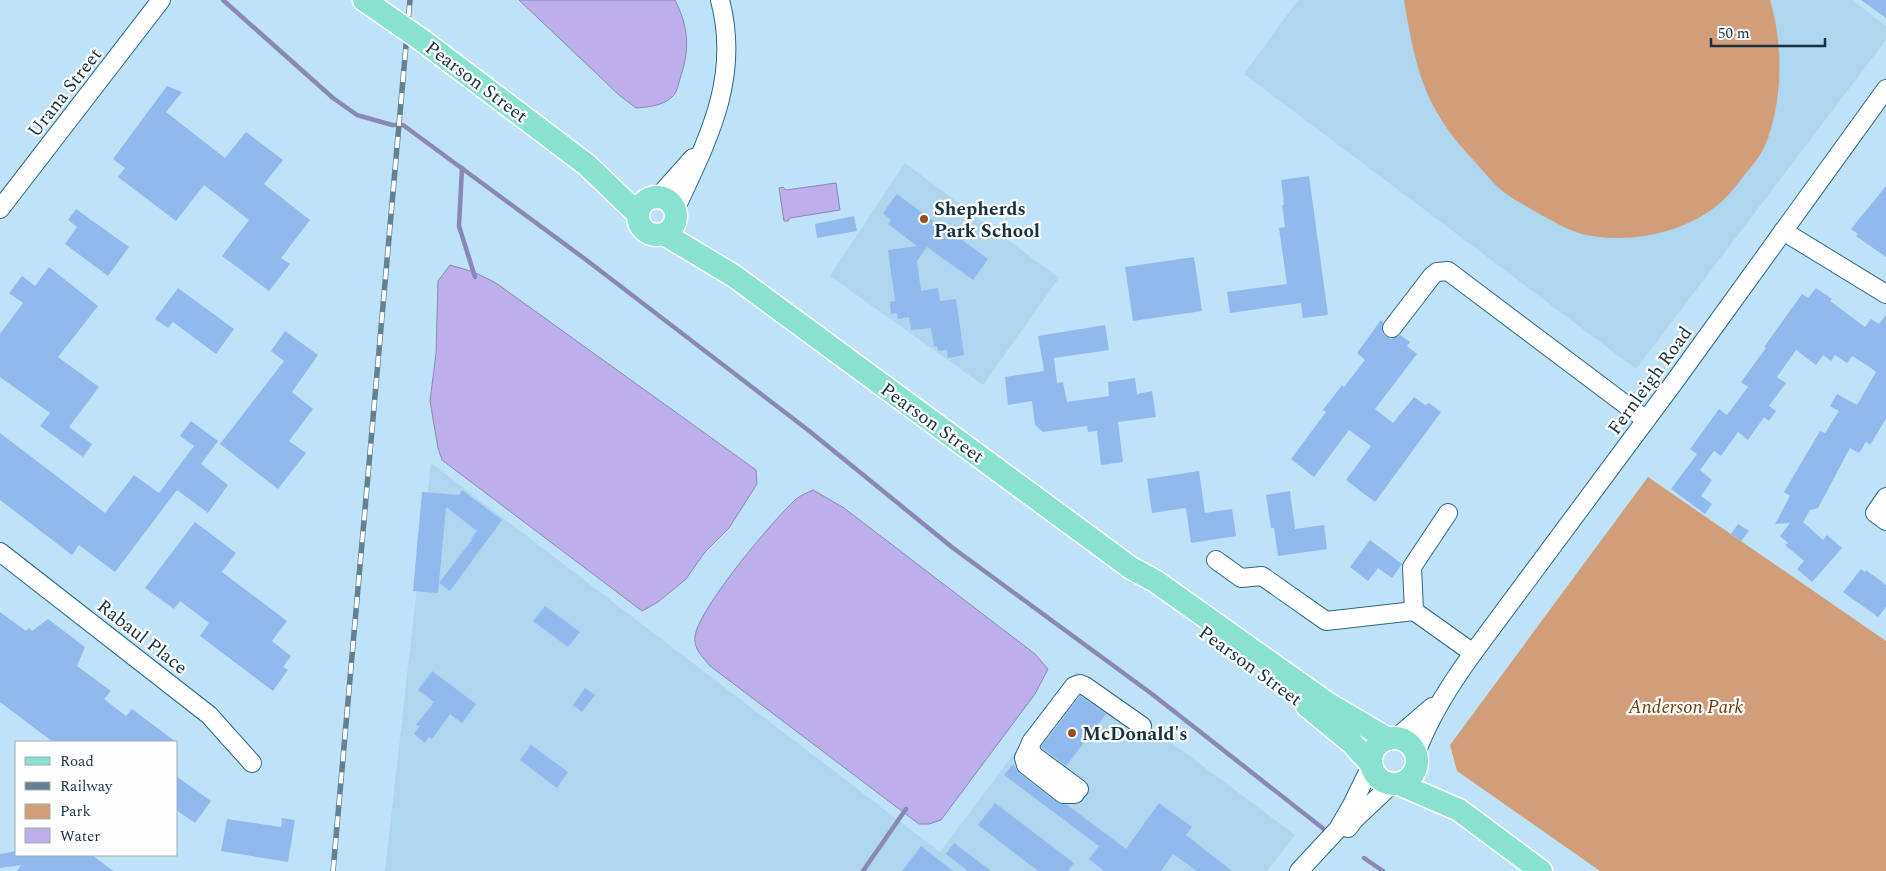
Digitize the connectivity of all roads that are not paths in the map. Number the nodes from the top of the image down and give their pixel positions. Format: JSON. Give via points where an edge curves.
{"nodes":[{"id":1,"x":161,"y":0,"type":"edge"},
{"id":2,"x":364,"y":0,"type":"edge"},
{"id":3,"x":720,"y":0,"type":"edge"},
{"id":4,"x":1886,"y":89,"type":"edge"},
{"id":5,"x":0,"y":209,"type":"edge"},
{"id":6,"x":660,"y":212,"type":"junction"},
{"id":7,"x":1782,"y":231,"type":"junction"},
{"id":8,"x":1886,"y":294,"type":"edge"},
{"id":9,"x":1392,"y":328,"type":"dead end"},
{"id":10,"x":1646,"y":420,"type":"junction"},
{"id":11,"x":1886,"y":498,"type":"edge"},
{"id":12,"x":1448,"y":513,"type":"dead end"},
{"id":13,"x":1886,"y":521,"type":"edge"},
{"id":14,"x":0,"y":552,"type":"edge"},
{"id":15,"x":1216,"y":560,"type":"dead end"},
{"id":16,"x":1131,"y":568,"type":"junction"},
{"id":17,"x":1414,"y":611,"type":"junction"},
{"id":18,"x":1473,"y":653,"type":"junction"},
{"id":19,"x":1444,"y":694,"type":"junction"},
{"id":20,"x":1142,"y":726,"type":"dead end"},
{"id":21,"x":1392,"y":738,"type":"junction"},
{"id":22,"x":1416,"y":757,"type":"junction"},
{"id":23,"x":252,"y":763,"type":"dead end"},
{"id":24,"x":1371,"y":764,"type":"junction"},
{"id":25,"x":1395,"y":784,"type":"junction"},
{"id":26,"x":1077,"y":791,"type":"dead end"},
{"id":27,"x":1458,"y":810,"type":"junction"},
{"id":28,"x":1299,"y":871,"type":"edge"},
{"id":29,"x":1316,"y":871,"type":"edge"},
{"id":30,"x":1542,"y":871,"type":"edge"}],
"edges":[{"from":1,"to":5,"type":"street","name":"Urana Street"},
{"from":2,"to":6,"type":"main road","name":"Pearson Street","bridge":true,"via":[[587,165]]},
{"from":3,"to":6,"type":"street","via":[[725,38],[725,77],[720,101],[706,143]]},
{"from":4,"to":7,"type":"street","name":"Fernleigh Road"},
{"from":6,"to":16,"type":"main road","name":"Pearson Street","via":[[734,276]]},
{"from":7,"to":8,"type":"street"},
{"from":7,"to":10,"type":"street","name":"Fernleigh Road"},
{"from":9,"to":10,"type":"street","via":[[1432,276],[1448,271]]},
{"from":10,"to":18,"type":"street","name":"Fernleigh Road"},
{"from":11,"to":13,"type":"street","via":[[1875,513]]},
{"from":12,"to":17,"type":"street","via":[[1412,567]]},
{"from":14,"to":23,"type":"street","name":"Rabaul Place","via":[[209,715]]},
{"from":15,"to":17,"type":"street","via":[[1241,578],[1262,576],[1326,621]]},
{"from":16,"to":21,"type":"main road","name":"Pearson Street","via":[[1155,581],[1327,703]]},
{"from":16,"to":24,"type":"main road","name":"Pearson Street","via":[[1150,589],[1335,728]]},
{"from":17,"to":18,"type":"street"},
{"from":18,"to":19,"type":"street","name":"Fernleigh Road"},
{"from":19,"to":21,"type":"street","name":"Fernleigh Road","via":[[1413,725]]},
{"from":19,"to":22,"type":"street","name":"Fernleigh Road"},
{"from":20,"to":26,"type":"street","via":[[1085,686],[1074,686],[1031,742],[1024,758],[1026,765],[1063,794]]},
{"from":21,"to":22,"type":"main road","via":[[1411,746]]},
{"from":21,"to":24,"type":"main road","via":[[1375,748]]},
{"from":22,"to":25,"type":"main road","via":[[1412,775]]},
{"from":22,"to":27,"type":"main road"},
{"from":24,"to":25,"type":"main road","via":[[1377,778]]},
{"from":24,"to":28,"type":"street","via":[[1338,828]]},
{"from":25,"to":27,"type":"main road"},
{"from":25,"to":29,"type":"street","via":[[1354,820]]},
{"from":27,"to":30,"type":"main road"}]}
